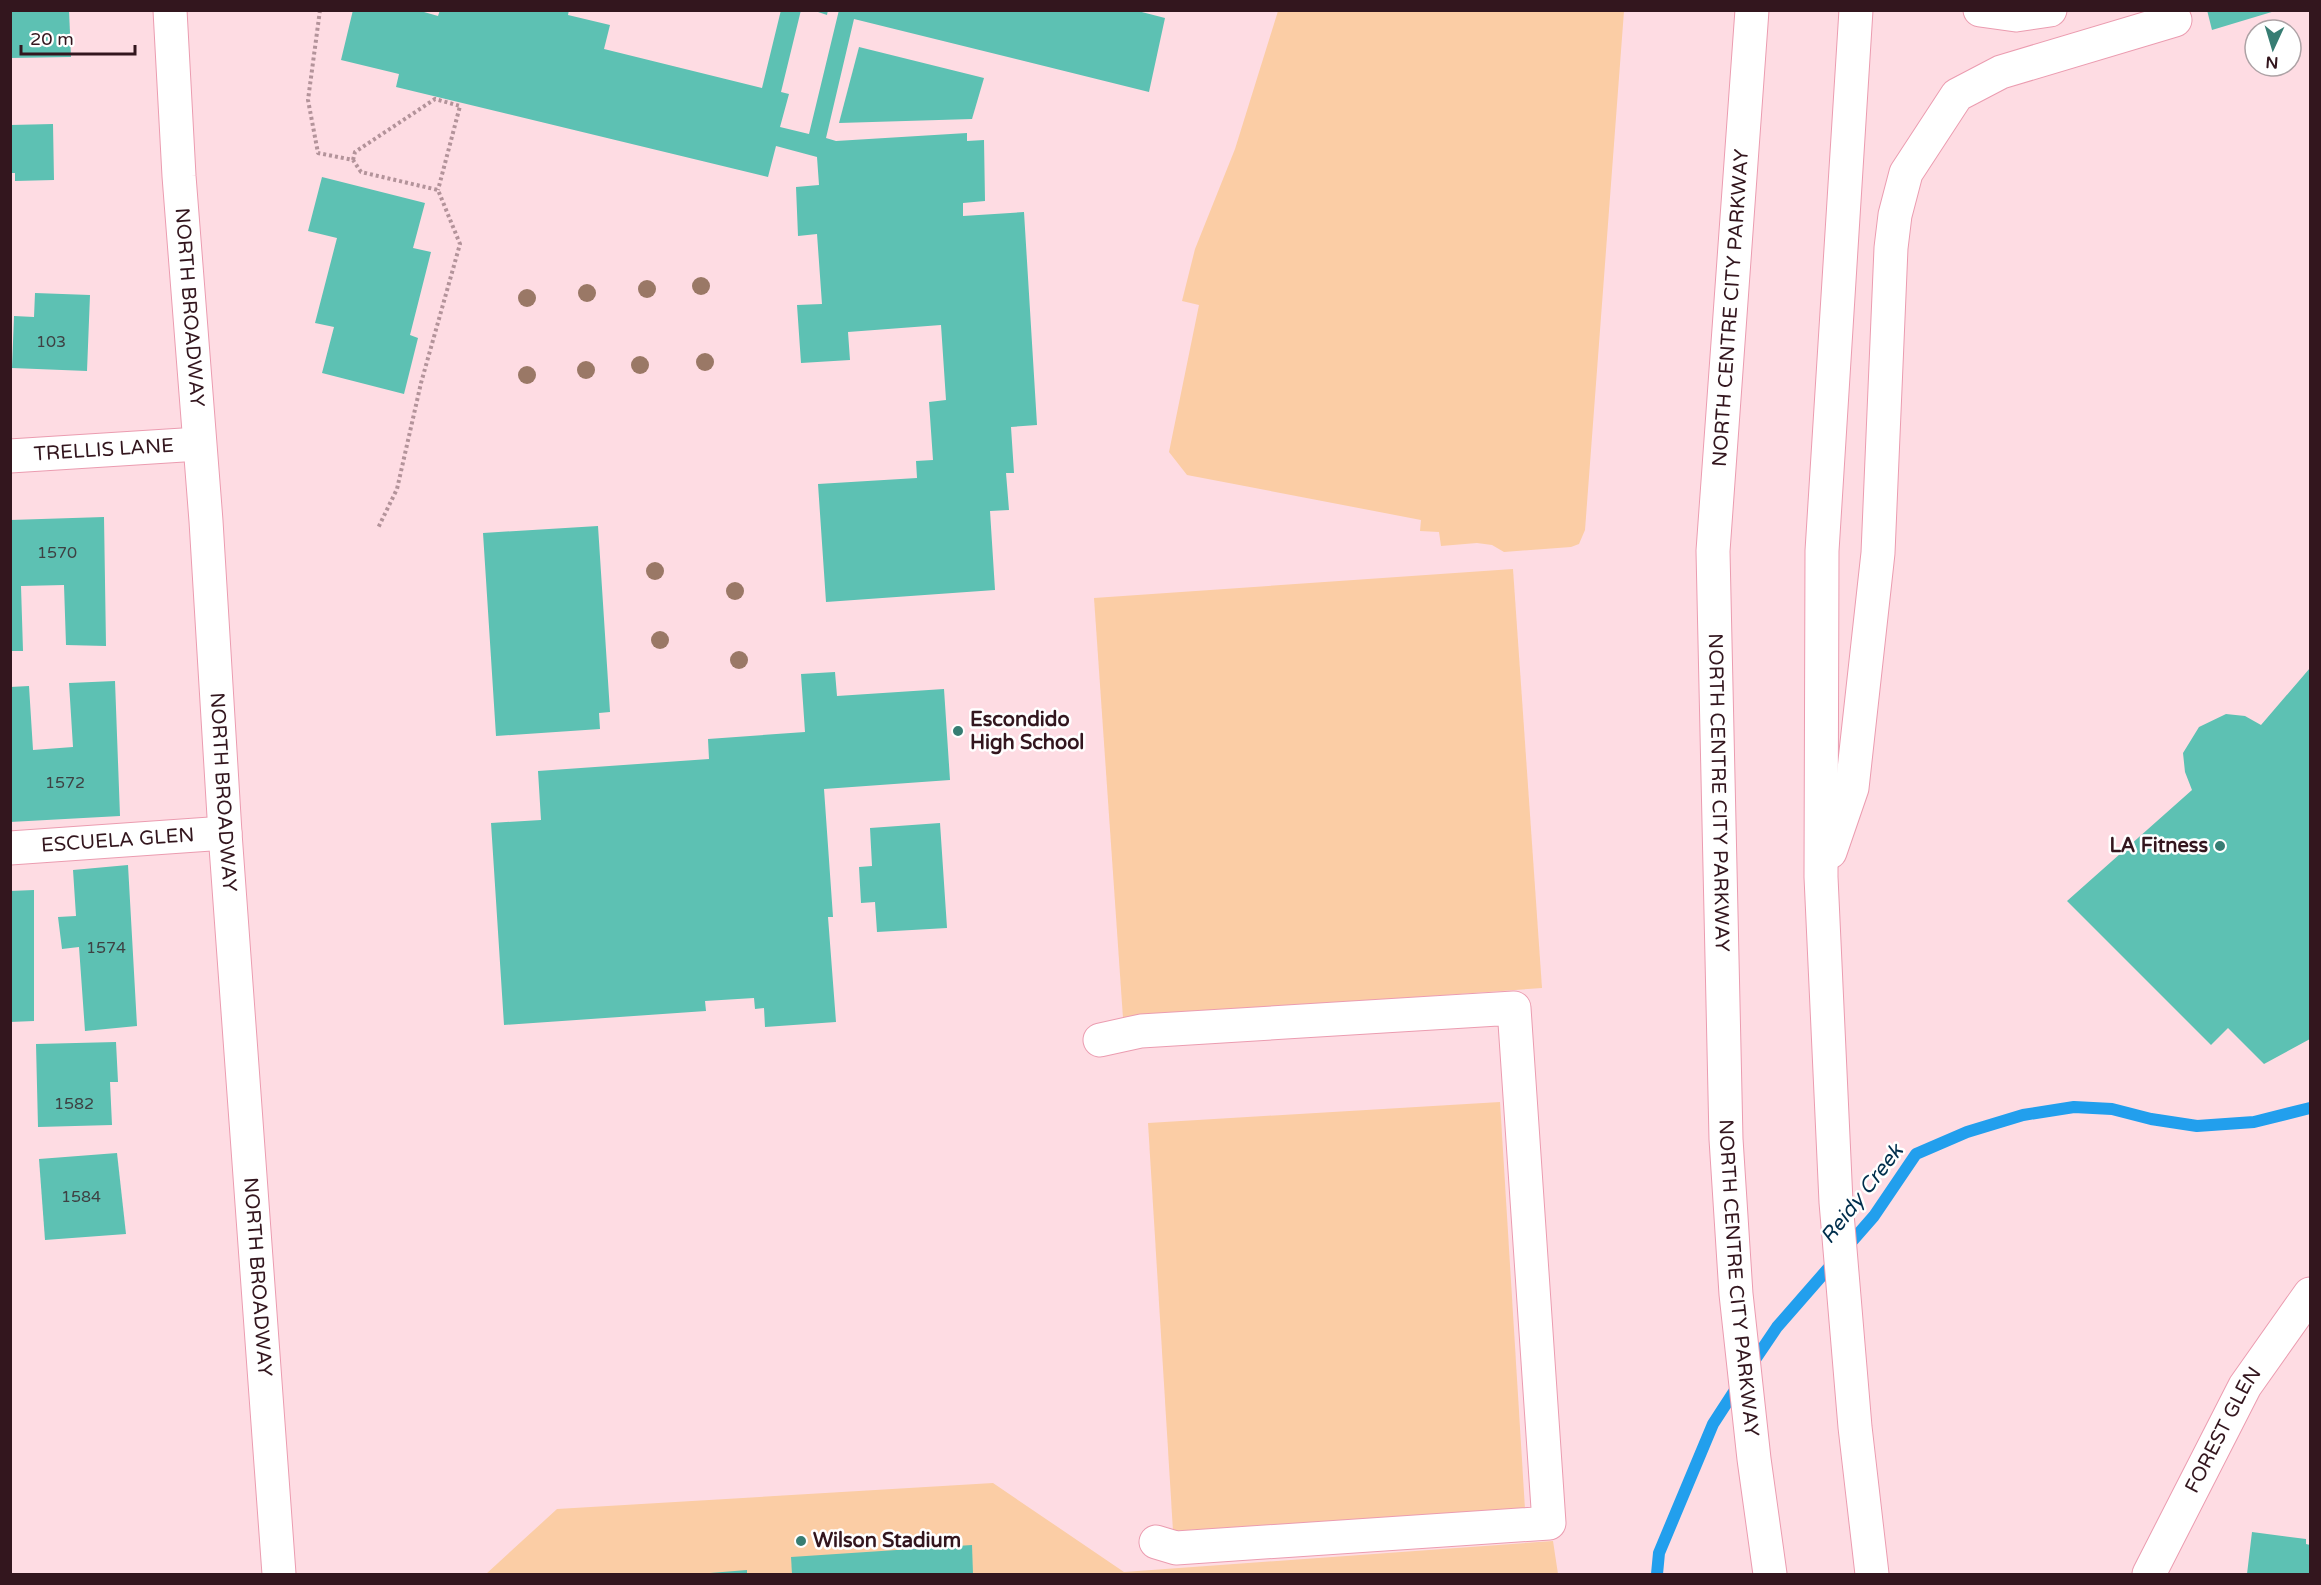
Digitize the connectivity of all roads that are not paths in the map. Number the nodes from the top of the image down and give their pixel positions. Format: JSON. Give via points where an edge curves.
{"nodes":[{"id":1,"x":170,"y":10,"type":"edge"},
{"id":2,"x":1752,"y":10,"type":"edge"},
{"id":3,"x":1856,"y":10,"type":"edge"},
{"id":4,"x":1980,"y":10,"type":"edge"},
{"id":5,"x":2050,"y":10,"type":"edge"},
{"id":6,"x":2175,"y":20,"type":"dead end"},
{"id":7,"x":198,"y":444,"type":"junction"},
{"id":8,"x":10,"y":456,"type":"edge"},
{"id":9,"x":225,"y":833,"type":"junction"},
{"id":10,"x":10,"y":848,"type":"edge"},
{"id":11,"x":1821,"y":877,"type":"junction"},
{"id":12,"x":1101,"y":1040,"type":"dead end"},
{"id":13,"x":2310,"y":1294,"type":"edge"},
{"id":14,"x":1155,"y":1542,"type":"dead end"},
{"id":15,"x":279,"y":1575,"type":"edge"},
{"id":16,"x":1770,"y":1575,"type":"edge"},
{"id":17,"x":1872,"y":1575,"type":"edge"},
{"id":18,"x":2149,"y":1575,"type":"edge"}],
"edges":[{"from":1,"to":7,"type":"main road","name":"NORTH BROADWAY"},
{"from":2,"to":16,"type":"main road","name":"NORTH CENTRE CITY PARKWAY","via":[[1713,552],[1726,1139],[1736,1294]]},
{"from":3,"to":11,"type":"main road","via":[[1822,551]]},
{"from":4,"to":5,"type":"main road","via":[[2016,15]]},
{"from":6,"to":11,"type":"main road","via":[[2001,72],[1957,95],[1906,173],[1891,248],[1878,554],[1852,788]]},
{"from":7,"to":8,"type":"main road","name":"TRELLIS LANE"},
{"from":7,"to":9,"type":"main road","name":"NORTH BROADWAY"},
{"from":9,"to":10,"type":"main road","name":"ESCUELA GLEN"},
{"from":9,"to":15,"type":"main road","name":"NORTH BROADWAY"},
{"from":11,"to":17,"type":"main road","via":[[1836,1202],[1854,1427]]},
{"from":12,"to":14,"type":"main road","via":[[1141,1031],[1514,1008],[1549,1523],[1176,1548]]},
{"from":13,"to":18,"type":"main road","name":"FOREST GLEN","via":[[2245,1386]]}]}
